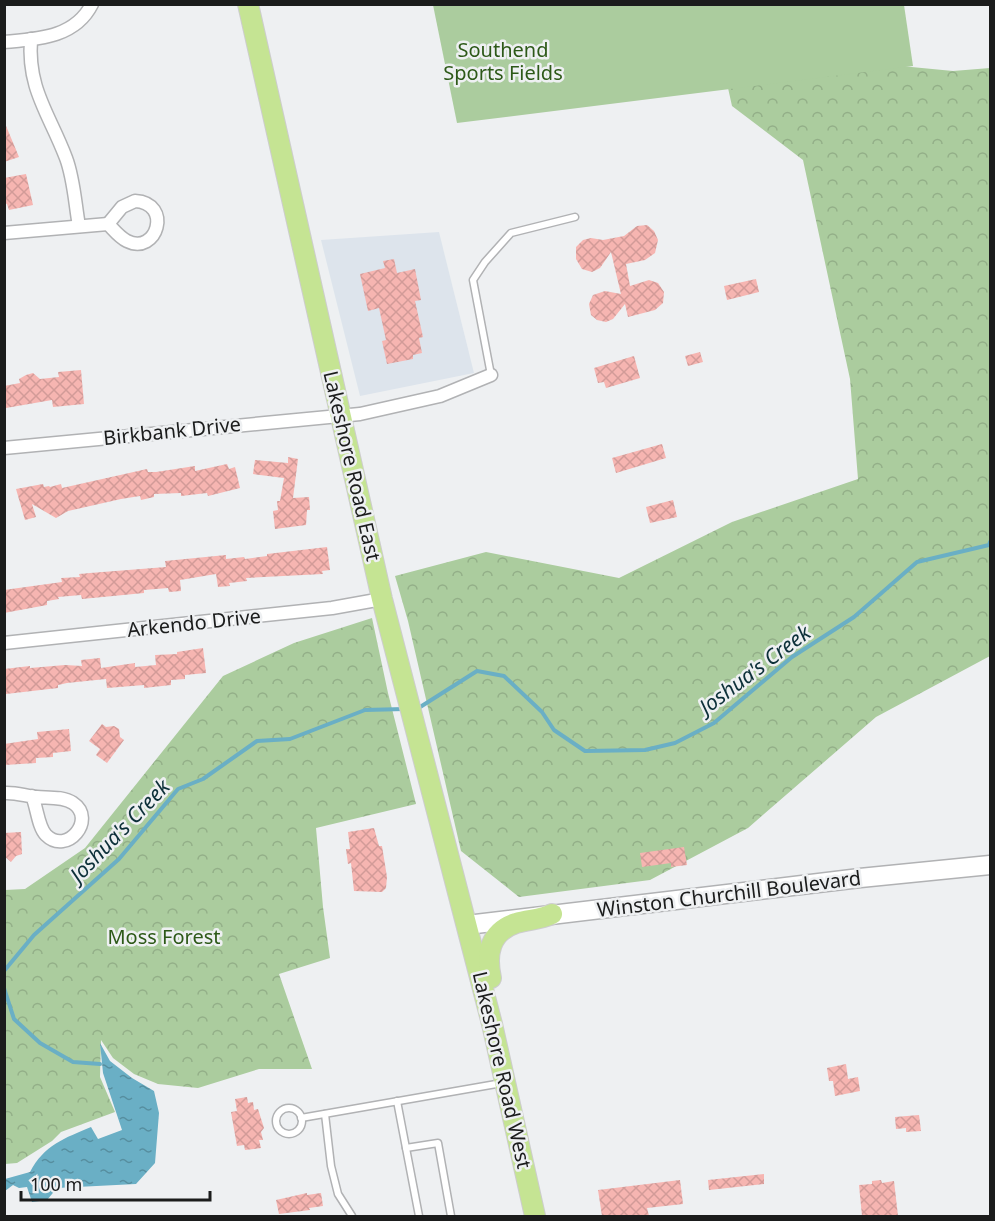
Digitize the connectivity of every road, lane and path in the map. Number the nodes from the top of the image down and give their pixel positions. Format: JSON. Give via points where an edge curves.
{"nodes":[{"id":1,"x":92,"y":4,"type":"edge"},
{"id":2,"x":248,"y":4,"type":"edge"},
{"id":3,"x":31,"y":39,"type":"junction"},
{"id":4,"x":4,"y":42,"type":"edge"},
{"id":5,"x":575,"y":217,"type":"dead end"},
{"id":6,"x":108,"y":224,"type":"dead end"},
{"id":7,"x":79,"y":226,"type":"junction"},
{"id":8,"x":4,"y":233,"type":"edge"},
{"id":9,"x":491,"y":375,"type":"joint"},
{"id":10,"x":340,"y":416,"type":"junction"},
{"id":11,"x":4,"y":448,"type":"edge"},
{"id":12,"x":382,"y":599,"type":"junction"},
{"id":13,"x":4,"y":643,"type":"edge"},
{"id":14,"x":4,"y":793,"type":"edge"},
{"id":15,"x":32,"y":796,"type":"junction"},
{"id":16,"x":990,"y":865,"type":"edge"},
{"id":17,"x":552,"y":914,"type":"junction"},
{"id":18,"x":467,"y":925,"type":"junction"},
{"id":19,"x":492,"y":1024,"type":"junction"},
{"id":20,"x":506,"y":1083,"type":"junction"},
{"id":21,"x":397,"y":1101,"type":"junction"},
{"id":22,"x":325,"y":1114,"type":"junction"},
{"id":23,"x":301,"y":1118,"type":"junction"},
{"id":24,"x":406,"y":1148,"type":"junction"},
{"id":25,"x":352,"y":1216,"type":"edge"},
{"id":26,"x":419,"y":1216,"type":"edge"},
{"id":27,"x":451,"y":1216,"type":"edge"},
{"id":28,"x":536,"y":1216,"type":"edge"}],
"edges":[{"from":1,"to":3,"type":"street","via":[[80,21],[65,31]]},
{"from":2,"to":10,"type":"main road","name":"Lakeshore Road East"},
{"from":3,"to":4,"type":"street"},
{"from":3,"to":7,"type":"street","via":[[36,89],[66,159]]},
{"from":5,"to":9,"type":"lane","via":[[511,233],[473,280]]},
{"from":6,"to":7,"type":"street"},
{"from":7,"to":8,"type":"street"},
{"from":9,"to":10,"type":"street","name":"Birkbank Drive","via":[[440,396]]},
{"from":10,"to":11,"type":"street","name":"Birkbank Drive"},
{"from":10,"to":12,"type":"main road","name":"Lakeshore Road East"},
{"from":12,"to":13,"type":"street","name":"Arkendo Drive","via":[[332,608]]},
{"from":12,"to":18,"type":"main road","name":"Lakeshore Road East"},
{"from":14,"to":15,"type":"street"},
{"from":15,"to":15,"type":"street","via":[[76,805],[82,821],[76,834],[64,841],[47,836]]},
{"from":16,"to":17,"type":"main road","name":"Winston Churchill Boulevard"},
{"from":17,"to":18,"type":"main road","name":"Winston Churchill Boulevard"},
{"from":17,"to":19,"type":"main road","via":[[514,924],[491,945],[488,957],[501,1014]]},
{"from":18,"to":19,"type":"main road","name":"Lakeshore Road West"},
{"from":19,"to":20,"type":"main road","name":"Lakeshore Road West"},
{"from":20,"to":21,"type":"lane"},
{"from":20,"to":28,"type":"main road","name":"Lakeshore Road West"},
{"from":21,"to":22,"type":"lane"},
{"from":21,"to":24,"type":"lane"},
{"from":22,"to":23,"type":"lane"},
{"from":22,"to":25,"type":"lane","via":[[338,1194]]},
{"from":23,"to":23,"type":"lane","via":[[295,1110],[284,1109],[277,1116],[277,1127],[285,1134],[296,1132]]},
{"from":24,"to":26,"type":"lane"},
{"from":24,"to":27,"type":"lane","via":[[438,1143]]}]}
